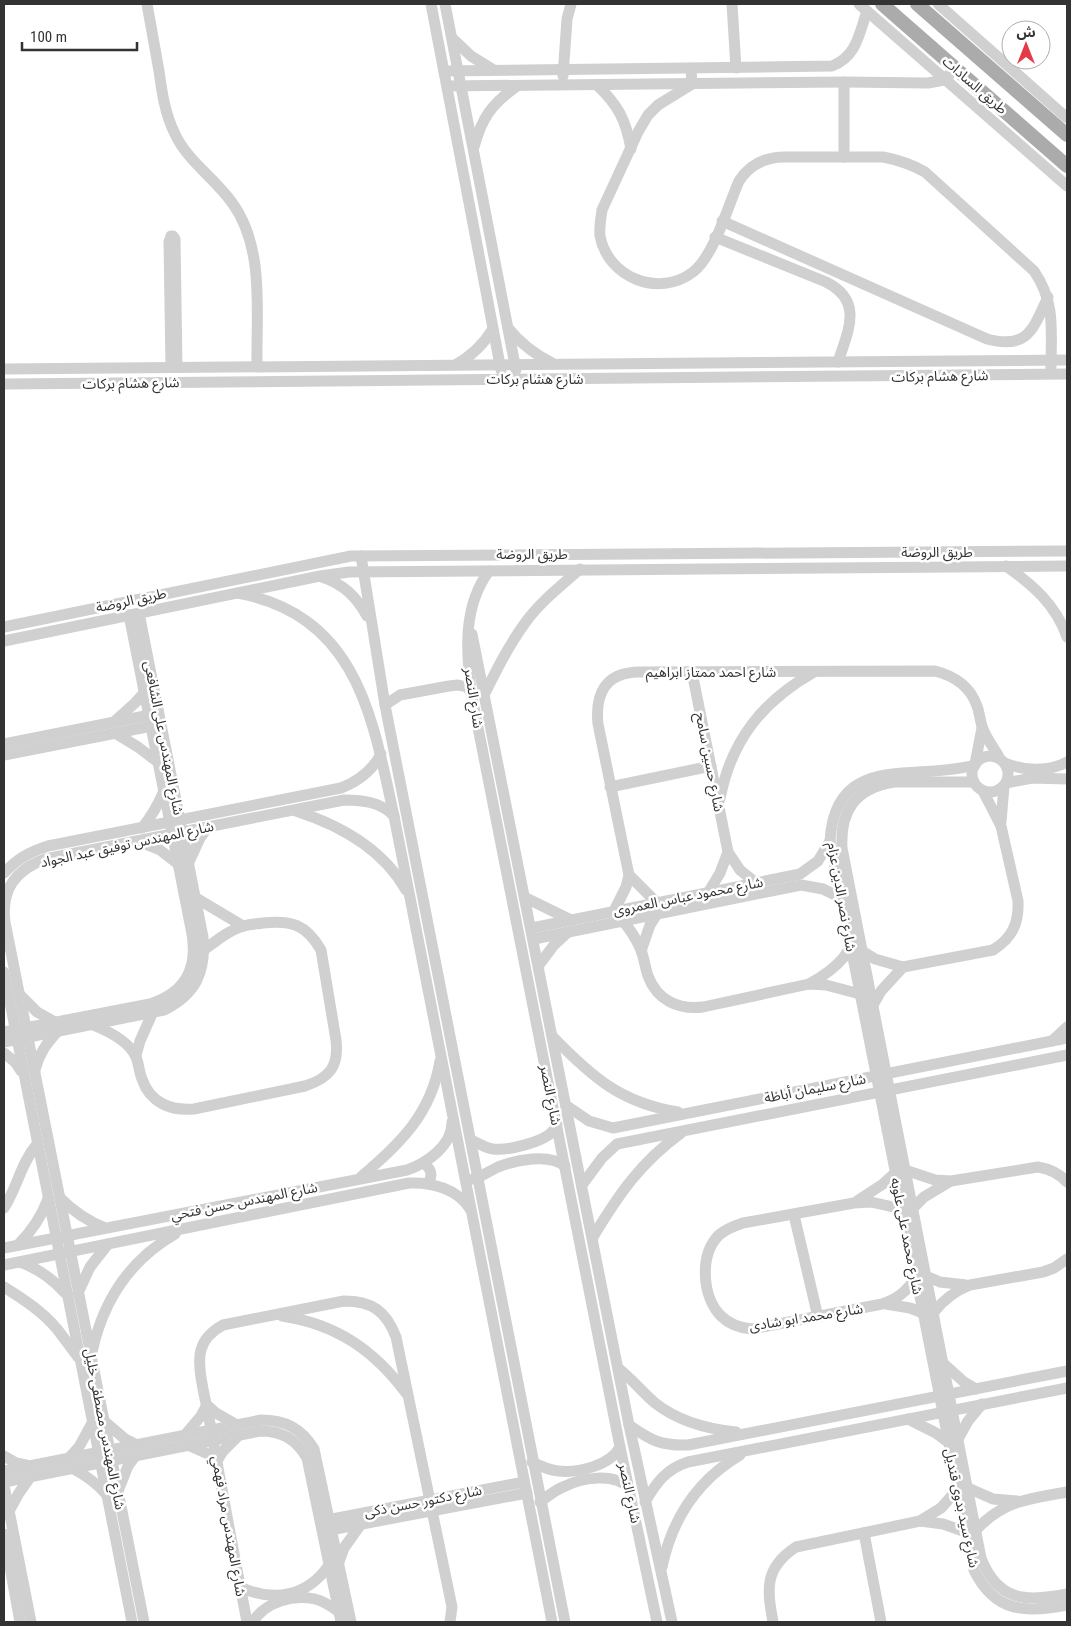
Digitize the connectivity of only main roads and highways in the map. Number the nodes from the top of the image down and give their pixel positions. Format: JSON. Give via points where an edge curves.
{"nodes":[{"id":1,"x":882,"y":4,"type":"edge"},
{"id":2,"x":918,"y":4,"type":"edge"},
{"id":3,"x":1067,"y":135,"type":"edge"},
{"id":4,"x":1067,"y":166,"type":"edge"}],
"edges":[{"from":1,"to":4,"type":"main road","name":"طريق السادات"},
{"from":2,"to":3,"type":"main road","name":"طريق السادات"}]}
